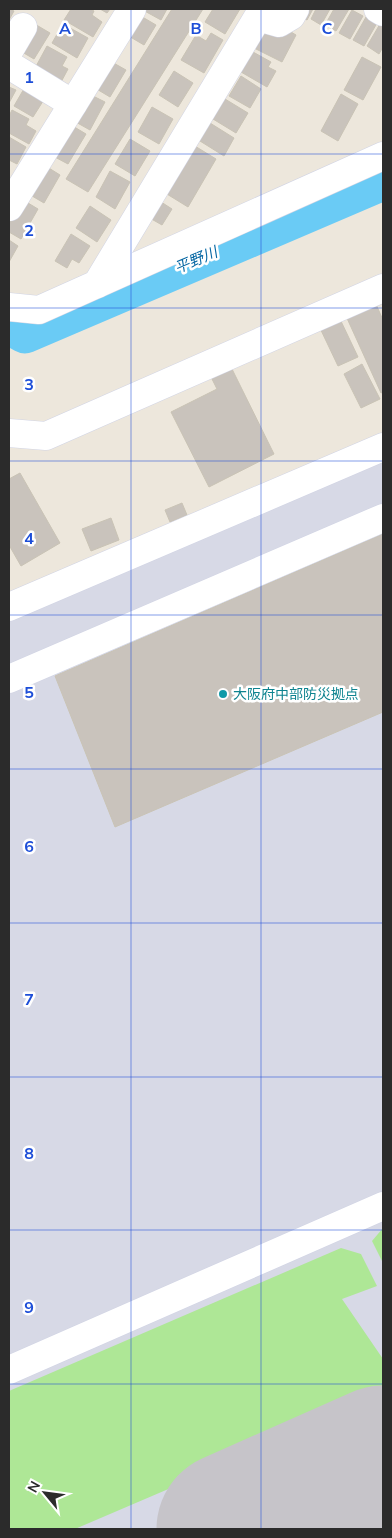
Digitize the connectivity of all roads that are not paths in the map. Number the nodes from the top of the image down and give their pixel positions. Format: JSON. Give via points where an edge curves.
{"nodes":[{"id":1,"x":132,"y":9,"type":"edge"},
{"id":2,"x":378,"y":9,"type":"edge"},
{"id":3,"x":293,"y":12,"type":"edge"},
{"id":4,"x":383,"y":12,"type":"edge"},
{"id":5,"x":23,"y":27,"type":"dead end"},
{"id":6,"x":9,"y":51,"type":"edge"},
{"id":7,"x":9,"y":65,"type":"edge"},
{"id":8,"x":73,"y":104,"type":"junction"},
{"id":9,"x":383,"y":156,"type":"edge"},
{"id":10,"x":9,"y":207,"type":"edge"},
{"id":11,"x":97,"y":284,"type":"junction"},
{"id":12,"x":383,"y":288,"type":"edge"},
{"id":13,"x":9,"y":307,"type":"edge"},
{"id":14,"x":10,"y":435,"type":"edge"},
{"id":15,"x":383,"y":447,"type":"edge"},
{"id":16,"x":383,"y":518,"type":"edge"},
{"id":17,"x":9,"y":607,"type":"edge"},
{"id":18,"x":9,"y":679,"type":"edge"},
{"id":19,"x":383,"y":1206,"type":"edge"},
{"id":20,"x":9,"y":1370,"type":"edge"}],
"edges":[{"from":1,"to":8,"type":"street"},
{"from":2,"to":4,"type":"street"},
{"from":3,"to":11,"type":"street","via":[[279,23],[258,17]]},
{"from":5,"to":6,"type":"street"},
{"from":7,"to":8,"type":"street"},
{"from":8,"to":10,"type":"street"},
{"from":9,"to":11,"type":"street"},
{"from":11,"to":13,"type":"street","via":[[39,310]]},
{"from":12,"to":14,"type":"street","via":[[46,436]]},
{"from":15,"to":17,"type":"street"},
{"from":16,"to":18,"type":"street"},
{"from":19,"to":20,"type":"street"}]}
